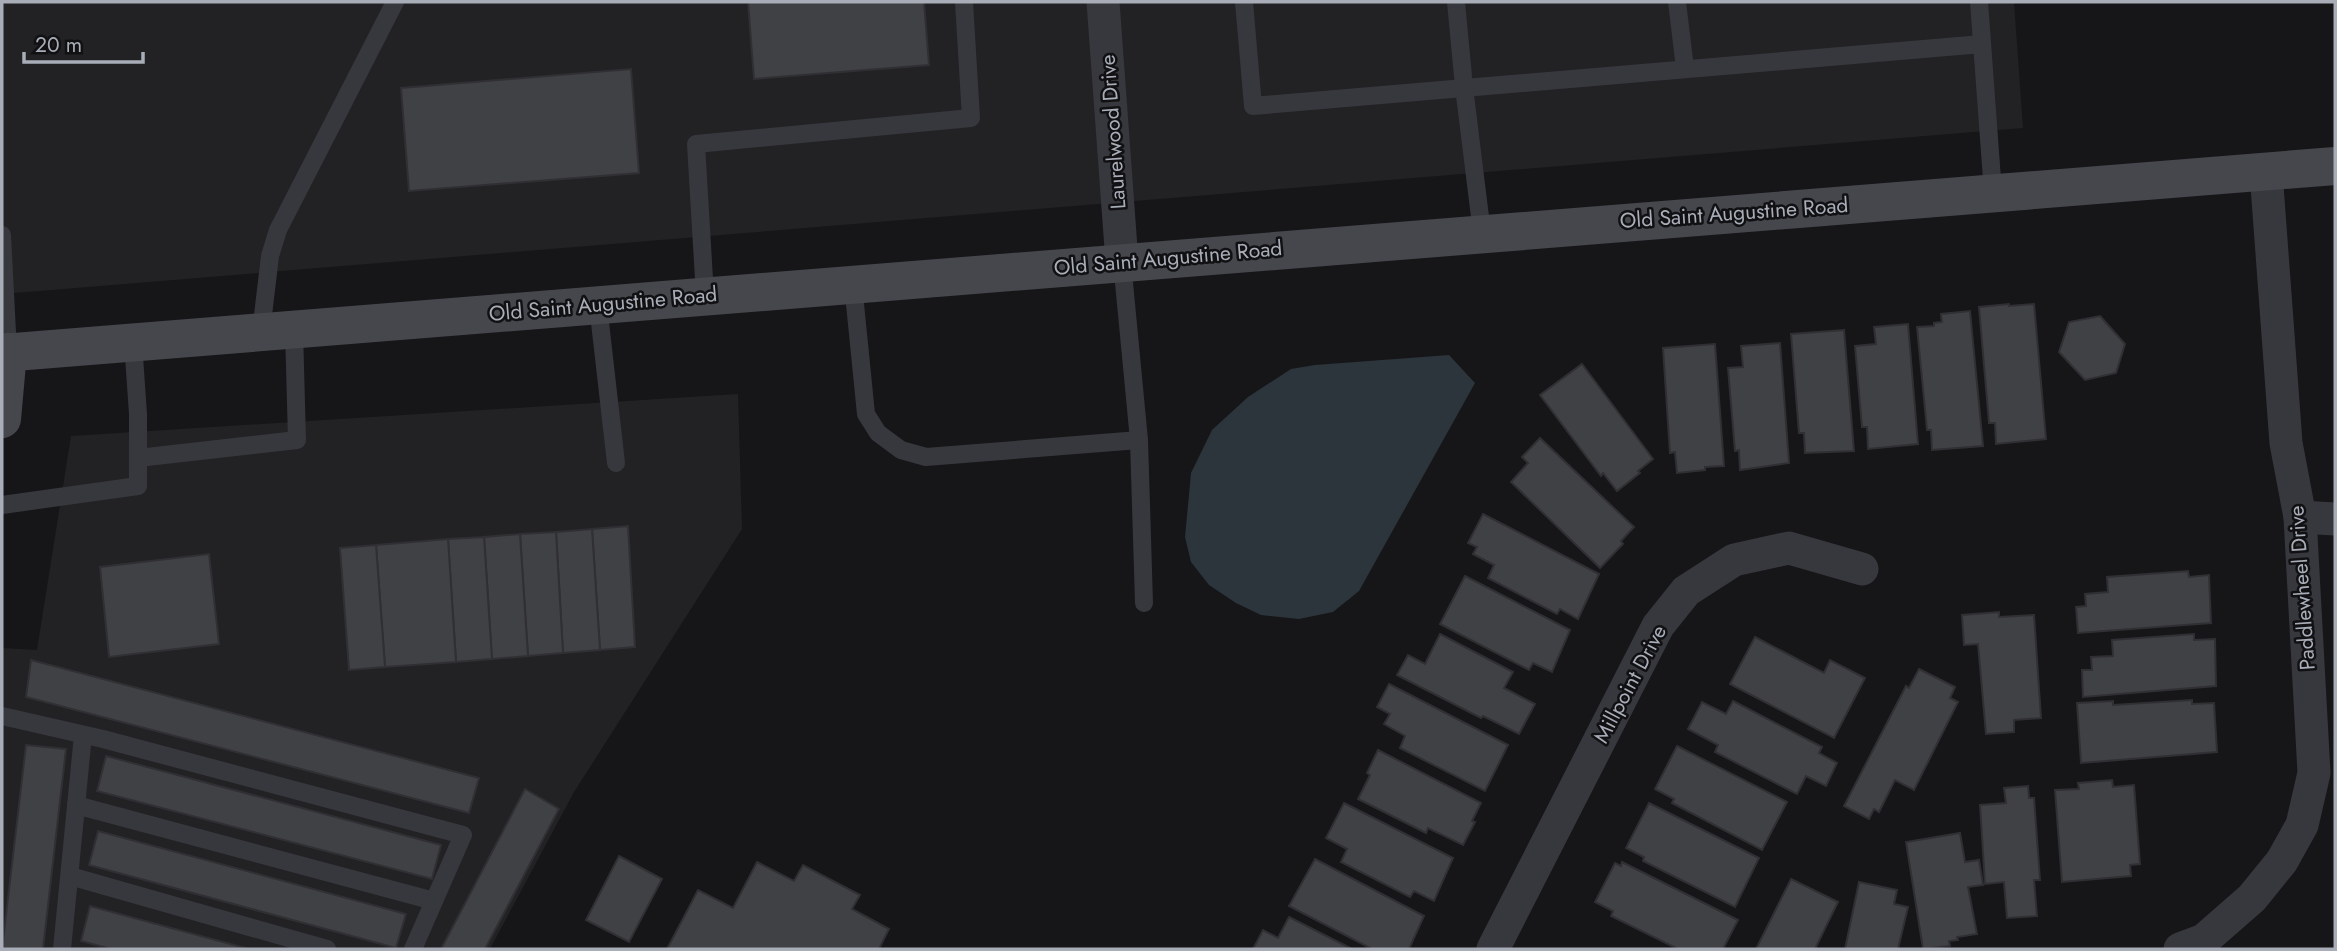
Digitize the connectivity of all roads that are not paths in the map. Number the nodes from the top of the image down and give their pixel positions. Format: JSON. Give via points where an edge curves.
{"nodes":[{"id":1,"x":395,"y":2,"type":"edge"},
{"id":2,"x":964,"y":2,"type":"edge"},
{"id":3,"x":1103,"y":2,"type":"edge"},
{"id":4,"x":1244,"y":2,"type":"edge"},
{"id":5,"x":1456,"y":2,"type":"edge"},
{"id":6,"x":1677,"y":2,"type":"edge"},
{"id":7,"x":1979,"y":2,"type":"edge"},
{"id":8,"x":1982,"y":44,"type":"junction"},
{"id":9,"x":1685,"y":68,"type":"junction"},
{"id":10,"x":1464,"y":87,"type":"junction"},
{"id":11,"x":2335,"y":166,"type":"edge"},
{"id":12,"x":2266,"y":172,"type":"junction"},
{"id":13,"x":1993,"y":193,"type":"junction"},
{"id":14,"x":1482,"y":233,"type":"junction"},
{"id":15,"x":2,"y":235,"type":"edge"},
{"id":16,"x":1122,"y":262,"type":"junction"},
{"id":17,"x":853,"y":284,"type":"junction"},
{"id":18,"x":705,"y":296,"type":"junction"},
{"id":19,"x":598,"y":305,"type":"junction"},
{"id":20,"x":277,"y":331,"type":"junction"},
{"id":21,"x":133,"y":342,"type":"junction"},
{"id":22,"x":5,"y":353,"type":"edge"},
{"id":23,"x":2,"y":419,"type":"edge"},
{"id":24,"x":1139,"y":440,"type":"junction"},
{"id":25,"x":138,"y":458,"type":"junction"},
{"id":26,"x":616,"y":463,"type":"dead end"},
{"id":27,"x":2,"y":505,"type":"edge"},
{"id":28,"x":2300,"y":517,"type":"junction"},
{"id":29,"x":2335,"y":519,"type":"edge"},
{"id":30,"x":1862,"y":569,"type":"dead end"},
{"id":31,"x":1144,"y":603,"type":"dead end"},
{"id":32,"x":2,"y":716,"type":"edge"},
{"id":33,"x":83,"y":735,"type":"junction"},
{"id":34,"x":76,"y":805,"type":"junction"},
{"id":35,"x":70,"y":876,"type":"junction"},
{"id":36,"x":434,"y":901,"type":"junction"},
{"id":37,"x":2198,"y":946,"type":"edge"},
{"id":38,"x":62,"y":949,"type":"edge"},
{"id":39,"x":327,"y":949,"type":"edge"},
{"id":40,"x":413,"y":949,"type":"edge"},
{"id":41,"x":1493,"y":949,"type":"edge"}],
"edges":[{"from":1,"to":20,"type":"lane","via":[[278,230],[270,256]]},
{"from":2,"to":18,"type":"lane","via":[[971,118],[696,144]]},
{"from":3,"to":16,"type":"street","name":"Laurelwood Drive"},
{"from":4,"to":10,"type":"lane","via":[[1253,106]]},
{"from":5,"to":10,"type":"lane"},
{"from":6,"to":9,"type":"lane"},
{"from":7,"to":8,"type":"lane"},
{"from":8,"to":9,"type":"lane"},
{"from":8,"to":13,"type":"lane"},
{"from":9,"to":10,"type":"lane"},
{"from":10,"to":14,"type":"lane"},
{"from":11,"to":12,"type":"main road","name":"Old Saint Augustine Road"},
{"from":12,"to":13,"type":"main road","name":"Old Saint Augustine Road"},
{"from":12,"to":28,"type":"street","name":"Paddlewheel Drive","via":[[2286,443]]},
{"from":13,"to":14,"type":"main road","name":"Old Saint Augustine Road"},
{"from":14,"to":16,"type":"main road","name":"Old Saint Augustine Road"},
{"from":15,"to":22,"type":"lane"},
{"from":16,"to":17,"type":"main road","name":"Old Saint Augustine Road"},
{"from":16,"to":24,"type":"lane"},
{"from":17,"to":18,"type":"main road","name":"Old Saint Augustine Road"},
{"from":17,"to":24,"type":"lane","via":[[866,414],[878,433],[901,450],[926,457]]},
{"from":18,"to":19,"type":"main road","name":"Old Saint Augustine Road"},
{"from":19,"to":20,"type":"main road","name":"Old Saint Augustine Road"},
{"from":19,"to":26,"type":"lane"},
{"from":20,"to":21,"type":"main road","name":"Old Saint Augustine Road"},
{"from":20,"to":25,"type":"lane","via":[[297,440]]},
{"from":21,"to":22,"type":"main road","name":"Old Saint Augustine Road"},
{"from":21,"to":25,"type":"lane"},
{"from":22,"to":23,"type":"main road"},
{"from":24,"to":31,"type":"lane"},
{"from":25,"to":27,"type":"lane","via":[[138,486]]},
{"from":28,"to":29,"type":"street"},
{"from":28,"to":37,"type":"street","name":"Paddlewheel Drive","via":[[2314,773],[2302,825],[2282,861],[2252,898]]},
{"from":30,"to":41,"type":"street","name":"Millpoint Drive","via":[[1788,548],[1734,560],[1686,591],[1658,626]]},
{"from":32,"to":33,"type":"lane"},
{"from":33,"to":34,"type":"lane"},
{"from":33,"to":36,"type":"lane","via":[[463,835]]},
{"from":34,"to":35,"type":"lane"},
{"from":34,"to":36,"type":"lane"},
{"from":35,"to":38,"type":"lane"},
{"from":35,"to":39,"type":"lane"},
{"from":36,"to":40,"type":"lane"}]}
